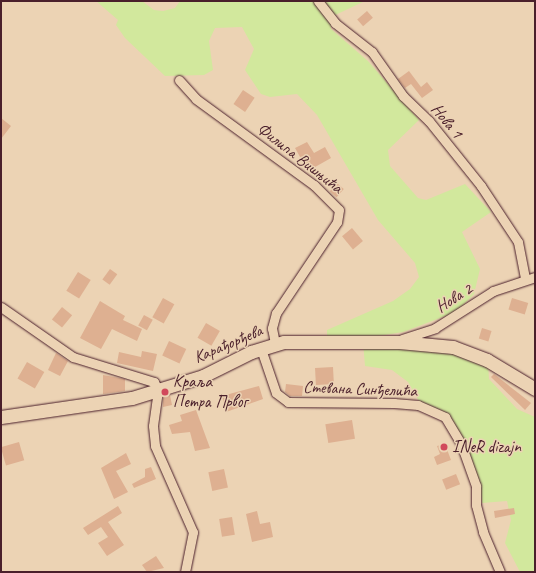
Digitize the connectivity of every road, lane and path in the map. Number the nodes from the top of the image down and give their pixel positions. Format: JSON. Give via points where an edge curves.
{"nodes":[{"id":1,"x":318,"y":1,"type":"edge"},
{"id":2,"x":179,"y":80,"type":"dead end"},
{"id":3,"x":535,"y":276,"type":"edge"},
{"id":4,"x":525,"y":279,"type":"junction"},
{"id":5,"x":1,"y":307,"type":"edge"},
{"id":6,"x":389,"y":342,"type":"junction"},
{"id":7,"x":275,"y":343,"type":"junction"},
{"id":8,"x":261,"y":349,"type":"junction"},
{"id":9,"x":535,"y":389,"type":"edge"},
{"id":10,"x":158,"y":390,"type":"junction"},
{"id":11,"x":1,"y":417,"type":"edge"},
{"id":12,"x":185,"y":572,"type":"edge"},
{"id":13,"x":500,"y":572,"type":"edge"}],
"edges":[{"from":1,"to":4,"type":"street","name":"Нова 1","via":[[335,24],[372,52],[403,96],[429,121],[480,186],[518,242]]},
{"from":2,"to":7,"type":"street","name":"Филипа Вишњића","via":[[196,99],[314,185],[339,210],[337,222],[276,313],[272,328]]},
{"from":3,"to":4,"type":"street","name":"Нова 2"},
{"from":4,"to":6,"type":"street","name":"Нова 2","via":[[493,291],[420,336]]},
{"from":5,"to":10,"type":"street","via":[[73,357],[97,367],[150,380]]},
{"from":6,"to":7,"type":"street","name":"Карађорђева"},
{"from":6,"to":9,"type":"street","name":"Карађорђева","via":[[462,349],[487,360]]},
{"from":7,"to":8,"type":"street","name":"Карађорђева"},
{"from":8,"to":10,"type":"street","name":"Карађорђева","via":[[203,376]]},
{"from":8,"to":13,"type":"street","name":"Стевана Синђелића","via":[[276,393],[288,402],[400,403],[418,405],[445,417],[461,444],[476,486],[476,505],[483,532]]},
{"from":10,"to":11,"type":"street","name":"Карађорђева","via":[[102,404]]},
{"from":10,"to":12,"type":"street","via":[[153,426],[155,446],[193,532]]}]}
